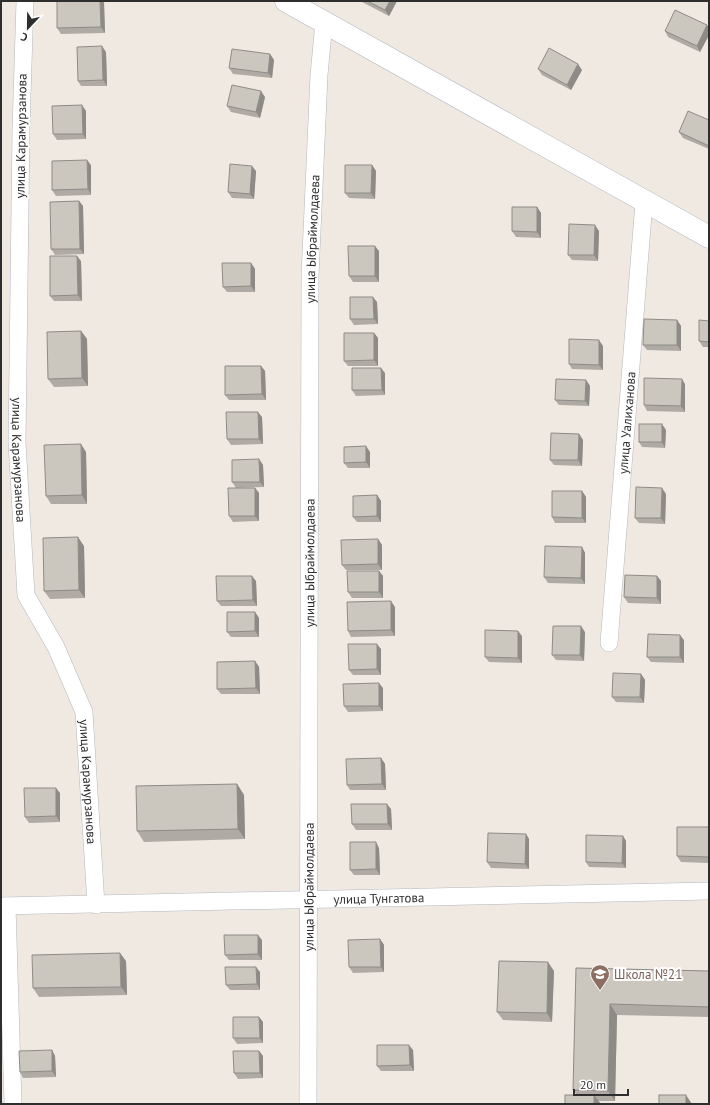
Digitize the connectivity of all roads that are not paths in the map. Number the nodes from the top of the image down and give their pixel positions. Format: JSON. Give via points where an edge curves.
{"nodes":[{"id":1,"x":24,"y":1,"type":"edge"},
{"id":2,"x":286,"y":1,"type":"edge"},
{"id":3,"x":324,"y":22,"type":"junction"},
{"id":4,"x":644,"y":202,"type":"junction"},
{"id":5,"x":709,"y":237,"type":"edge"},
{"id":6,"x":609,"y":643,"type":"dead end"},
{"id":7,"x":709,"y":891,"type":"edge"},
{"id":8,"x":310,"y":900,"type":"junction"},
{"id":9,"x":96,"y":905,"type":"junction"},
{"id":10,"x":4,"y":906,"type":"edge"},
{"id":11,"x":12,"y":1104,"type":"edge"},
{"id":12,"x":308,"y":1104,"type":"edge"}],
"edges":[{"from":1,"to":9,"type":"street","name":"улица Карамурзанова","via":[[17,443],[26,595],[56,647],[84,712]]},
{"from":2,"to":3,"type":"street"},
{"from":3,"to":4,"type":"street"},
{"from":3,"to":8,"type":"street","name":"улица Ыбраймолдаева","via":[[319,75],[310,276]]},
{"from":4,"to":5,"type":"street"},
{"from":4,"to":6,"type":"street","name":"улица Уалиханова"},
{"from":7,"to":8,"type":"street","name":"улица Тунгатова"},
{"from":8,"to":9,"type":"street","name":"улица Тунгатова"},
{"from":8,"to":12,"type":"street","name":"улица Ыбраймолдаева"},
{"from":9,"to":10,"type":"street","name":"улица Тунгатова"},
{"from":10,"to":11,"type":"street"}]}
